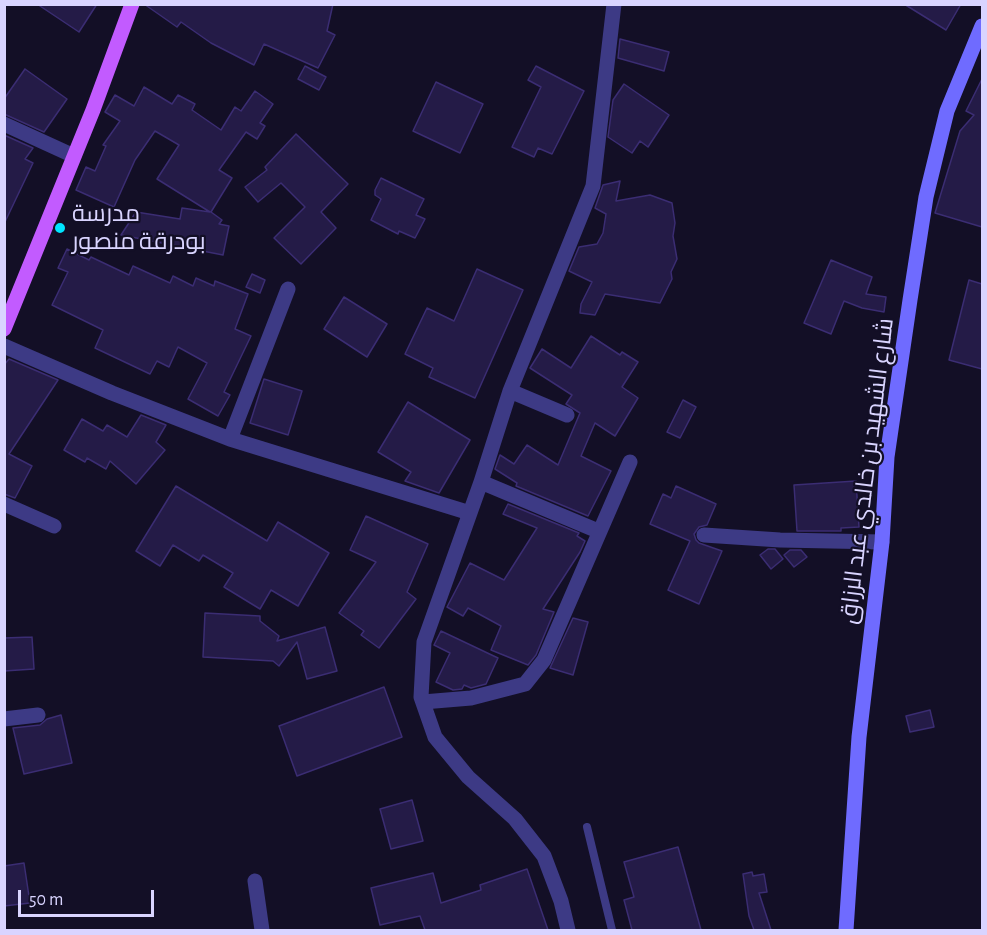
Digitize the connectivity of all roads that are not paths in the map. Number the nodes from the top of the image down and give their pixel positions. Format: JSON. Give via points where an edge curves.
{"nodes":[{"id":1,"x":132,"y":4,"type":"edge"},
{"id":2,"x":614,"y":4,"type":"edge"},
{"id":3,"x":982,"y":26,"type":"edge"},
{"id":4,"x":4,"y":124,"type":"edge"},
{"id":5,"x":74,"y":156,"type":"junction"},
{"id":6,"x":288,"y":289,"type":"dead end"},
{"id":7,"x":4,"y":329,"type":"edge"},
{"id":8,"x":4,"y":346,"type":"edge"},
{"id":9,"x":510,"y":391,"type":"junction"},
{"id":10,"x":567,"y":415,"type":"dead end"},
{"id":11,"x":230,"y":439,"type":"junction"},
{"id":12,"x":630,"y":462,"type":"dead end"},
{"id":13,"x":481,"y":482,"type":"junction"},
{"id":14,"x":4,"y":504,"type":"edge"},
{"id":15,"x":470,"y":513,"type":"junction"},
{"id":16,"x":54,"y":526,"type":"dead end"},
{"id":17,"x":598,"y":531,"type":"junction"},
{"id":18,"x":704,"y":535,"type":"dead end"},
{"id":19,"x":882,"y":542,"type":"junction"},
{"id":20,"x":423,"y":702,"type":"junction"},
{"id":21,"x":38,"y":715,"type":"dead end"},
{"id":22,"x":4,"y":719,"type":"edge"},
{"id":23,"x":587,"y":827,"type":"dead end"},
{"id":24,"x":255,"y":881,"type":"dead end"},
{"id":25,"x":262,"y":930,"type":"edge"},
{"id":26,"x":566,"y":930,"type":"edge"},
{"id":27,"x":612,"y":930,"type":"edge"},
{"id":28,"x":846,"y":930,"type":"edge"}],
"edges":[{"from":1,"to":5,"type":"main road"},
{"from":2,"to":9,"type":"street","via":[[593,186]]},
{"from":3,"to":19,"type":"main road","name":"شارع الشهيد بن خالدي عبد الرزاق","via":[[947,111],[926,197],[888,457]]},
{"from":4,"to":5,"type":"street"},
{"from":5,"to":7,"type":"main road"},
{"from":6,"to":11,"type":"street"},
{"from":8,"to":11,"type":"street"},
{"from":9,"to":10,"type":"street"},
{"from":9,"to":13,"type":"street"},
{"from":11,"to":15,"type":"street"},
{"from":12,"to":17,"type":"street"},
{"from":13,"to":15,"type":"street"},
{"from":13,"to":17,"type":"street"},
{"from":14,"to":16,"type":"street"},
{"from":15,"to":20,"type":"street","via":[[424,642]]},
{"from":17,"to":20,"type":"street","via":[[544,660],[525,684],[471,698]]},
{"from":18,"to":19,"type":"street"},
{"from":19,"to":28,"type":"main road","name":"شارع الشهيد بن خالدي عبد الرزاق","via":[[859,737]]},
{"from":20,"to":26,"type":"street","via":[[435,737],[544,856],[561,902]]},
{"from":21,"to":22,"type":"street"},
{"from":23,"to":27,"type":"lane"},
{"from":24,"to":25,"type":"street"}]}
